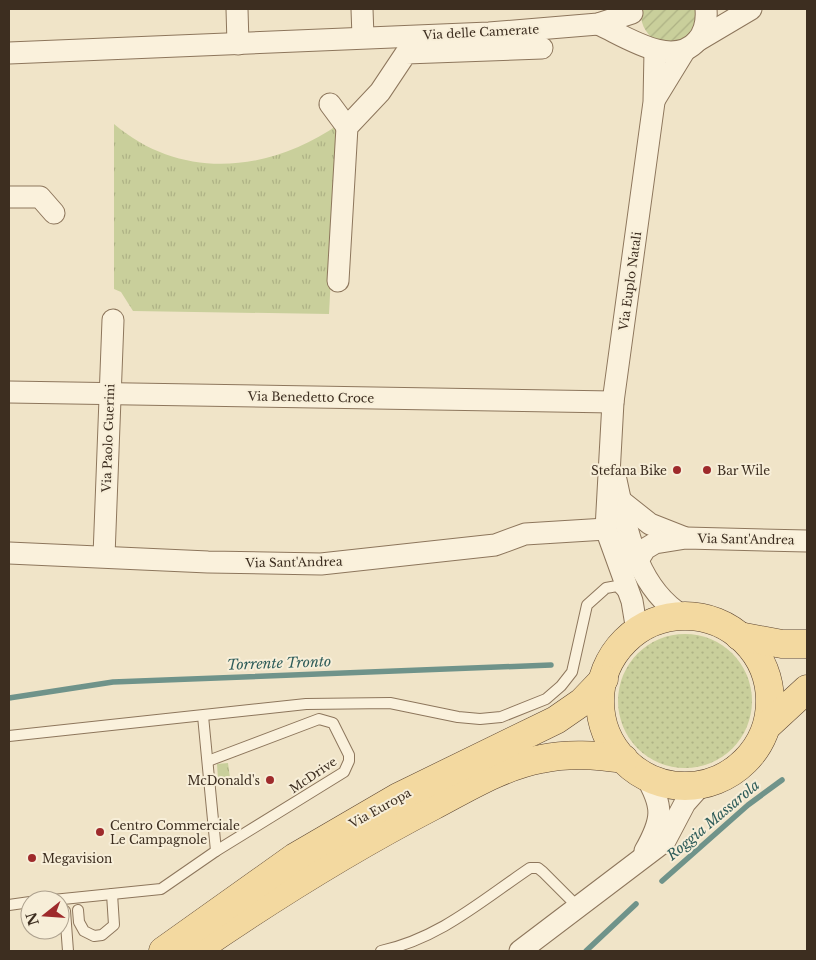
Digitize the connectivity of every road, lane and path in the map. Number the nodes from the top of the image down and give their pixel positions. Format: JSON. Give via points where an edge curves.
{"nodes":[{"id":1,"x":237,"y":9,"type":"edge"},
{"id":2,"x":362,"y":9,"type":"edge"},
{"id":3,"x":706,"y":9,"type":"edge"},
{"id":4,"x":751,"y":9,"type":"edge"},
{"id":5,"x":632,"y":11,"type":"edge"},
{"id":6,"x":598,"y":24,"type":"junction"},
{"id":7,"x":238,"y":44,"type":"junction"},
{"id":8,"x":362,"y":45,"type":"junction"},
{"id":9,"x":691,"y":46,"type":"junction"},
{"id":10,"x":542,"y":48,"type":"dead end"},
{"id":11,"x":651,"y":48,"type":"junction"},
{"id":12,"x":9,"y":53,"type":"edge"},
{"id":13,"x":654,"y":102,"type":"junction"},
{"id":14,"x":330,"y":104,"type":"dead end"},
{"id":15,"x":347,"y":127,"type":"junction"},
{"id":16,"x":9,"y":197,"type":"edge"},
{"id":17,"x":54,"y":213,"type":"dead end"},
{"id":18,"x":338,"y":281,"type":"dead end"},
{"id":19,"x":113,"y":320,"type":"dead end"},
{"id":20,"x":9,"y":392,"type":"edge"},
{"id":21,"x":110,"y":394,"type":"junction"},
{"id":22,"x":613,"y":402,"type":"junction"},
{"id":23,"x":611,"y":460,"type":"junction"},
{"id":24,"x":621,"y":501,"type":"junction"},
{"id":25,"x":606,"y":528,"type":"junction"},
{"id":26,"x":686,"y":538,"type":"junction"},
{"id":27,"x":807,"y":540,"type":"edge"},
{"id":28,"x":9,"y":553,"type":"edge"},
{"id":29,"x":104,"y":556,"type":"junction"},
{"id":30,"x":638,"y":560,"type":"junction"},
{"id":31,"x":632,"y":601,"type":"junction"},
{"id":32,"x":683,"y":616,"type":"junction"},
{"id":33,"x":637,"y":631,"type":"junction"},
{"id":34,"x":740,"y":636,"type":"junction"},
{"id":35,"x":807,"y":644,"type":"edge"},
{"id":36,"x":604,"y":678,"type":"junction"},
{"id":37,"x":807,"y":689,"type":"edge"},
{"id":38,"x":203,"y":716,"type":"junction"},
{"id":39,"x":767,"y":726,"type":"junction"},
{"id":40,"x":9,"y":736,"type":"edge"},
{"id":41,"x":208,"y":761,"type":"junction"},
{"id":42,"x":634,"y":767,"type":"junction"},
{"id":43,"x":701,"y":785,"type":"junction"},
{"id":44,"x":216,"y":851,"type":"junction"},
{"id":45,"x":641,"y":858,"type":"junction"},
{"id":46,"x":112,"y":894,"type":"junction"},
{"id":47,"x":70,"y":898,"type":"edge"},
{"id":48,"x":578,"y":907,"type":"junction"},
{"id":49,"x":78,"y":910,"type":"dead end"},
{"id":50,"x":163,"y":951,"type":"edge"},
{"id":51,"x":194,"y":951,"type":"edge"},
{"id":52,"x":381,"y":951,"type":"edge"},
{"id":53,"x":520,"y":951,"type":"edge"}],
"edges":[{"from":1,"to":7,"type":"street"},
{"from":2,"to":8,"type":"street"},
{"from":3,"to":9,"type":"street","via":[[705,26]]},
{"from":4,"to":9,"type":"street","name":"Via delle Camerate"},
{"from":5,"to":6,"type":"street","name":"Via delle Camerate"},
{"from":5,"to":11,"type":"street","name":"Via delle Camerate","via":[[635,31]]},
{"from":6,"to":8,"type":"street","name":"Via delle Camerate"},
{"from":6,"to":11,"type":"street","name":"Via delle Camerate"},
{"from":7,"to":8,"type":"street","name":"Via delle Camerate"},
{"from":7,"to":12,"type":"street","name":"Via delle Camerate","via":[[86,54]]},
{"from":9,"to":11,"type":"street","name":"Via delle Camerate","via":[[675,53]]},
{"from":9,"to":13,"type":"street","name":"Via Euplo Natali"},
{"from":10,"to":15,"type":"street","name":"Via delle Camerate","via":[[406,53],[380,92]]},
{"from":11,"to":13,"type":"street","name":"Via Euplo Natali"},
{"from":13,"to":22,"type":"street","name":"Via Euplo Natali"},
{"from":14,"to":15,"type":"street"},
{"from":15,"to":18,"type":"street"},
{"from":16,"to":17,"type":"street","via":[[40,197]]},
{"from":19,"to":21,"type":"street","name":"Via Paolo Guerini"},
{"from":20,"to":21,"type":"street","name":"Via Benedetto Croce"},
{"from":21,"to":22,"type":"street","name":"Via Benedetto Croce"},
{"from":21,"to":29,"type":"street","name":"Via Paolo Guerini"},
{"from":22,"to":23,"type":"street","name":"Via Euplo Natali"},
{"from":23,"to":24,"type":"street","name":"Via Euplo Natali"},
{"from":23,"to":25,"type":"street","name":"Via Euplo Natali"},
{"from":24,"to":26,"type":"street","name":"Via Sant'Andrea","via":[[650,524]]},
{"from":24,"to":30,"type":"street","name":"Via Euplo Natali"},
{"from":25,"to":29,"type":"street","name":"Via Sant'Andrea","via":[[525,534],[495,545],[321,564]]},
{"from":25,"to":31,"type":"street","name":"Via Euplo Natali"},
{"from":26,"to":27,"type":"street","name":"Via Sant'Andrea"},
{"from":26,"to":30,"type":"street","name":"Via Sant'Andrea","via":[[655,543],[645,549]]},
{"from":28,"to":29,"type":"street","name":"Via Sant'Andrea"},
{"from":30,"to":32,"type":"street","name":"Via Euplo Natali","via":[[656,593],[668,607]]},
{"from":31,"to":33,"type":"street","name":"Via Euplo Natali"},
{"from":31,"to":38,"type":"lane","via":[[617,586],[606,588],[594,596],[583,614],[572,672],[546,699],[501,716],[480,719],[458,717],[419,707],[369,702],[306,704]]},
{"from":32,"to":33,"type":"main road","name":"Via Europa","via":[[659,620]]},
{"from":32,"to":34,"type":"main road","name":"Via Europa","via":[[713,620]]},
{"from":33,"to":36,"type":"main road","name":"Via Europa","via":[[616,652]]},
{"from":34,"to":35,"type":"main road","name":"Via Europa","via":[[782,644]]},
{"from":34,"to":39,"type":"main road","name":"Via Europa","via":[[756,654],[767,676],[770,710]]},
{"from":36,"to":42,"type":"main road","name":"Via Europa","via":[[603,722],[615,748]]},
{"from":36,"to":50,"type":"main road","name":"Via Europa","via":[[582,702],[556,720],[398,797],[295,857]]},
{"from":37,"to":39,"type":"main road","name":"Via Europa"},
{"from":38,"to":40,"type":"lane"},
{"from":38,"to":41,"type":"lane"},
{"from":39,"to":43,"type":"main road","name":"Via Europa","via":[[761,740],[742,764]]},
{"from":41,"to":44,"type":"lane"},
{"from":41,"to":44,"type":"lane","name":"McDrive","via":[[319,719],[333,723],[349,761],[340,775]]},
{"from":42,"to":43,"type":"main road","name":"Via Europa","via":[[663,783]]},
{"from":42,"to":45,"type":"street","via":[[657,796],[660,817]]},
{"from":42,"to":51,"type":"main road","name":"Via Europa","via":[[567,754],[522,764],[484,779],[367,840]]},
{"from":43,"to":45,"type":"street","via":[[685,803],[665,841]]},
{"from":44,"to":46,"type":"lane","via":[[161,889]]},
{"from":45,"to":48,"type":"street"},
{"from":46,"to":47,"type":"lane"},
{"from":46,"to":49,"type":"lane","via":[[114,925],[102,935],[94,936],[84,931]]},
{"from":48,"to":52,"type":"lane","via":[[543,872],[530,868],[446,926],[408,945]]},
{"from":48,"to":53,"type":"street"}]}
